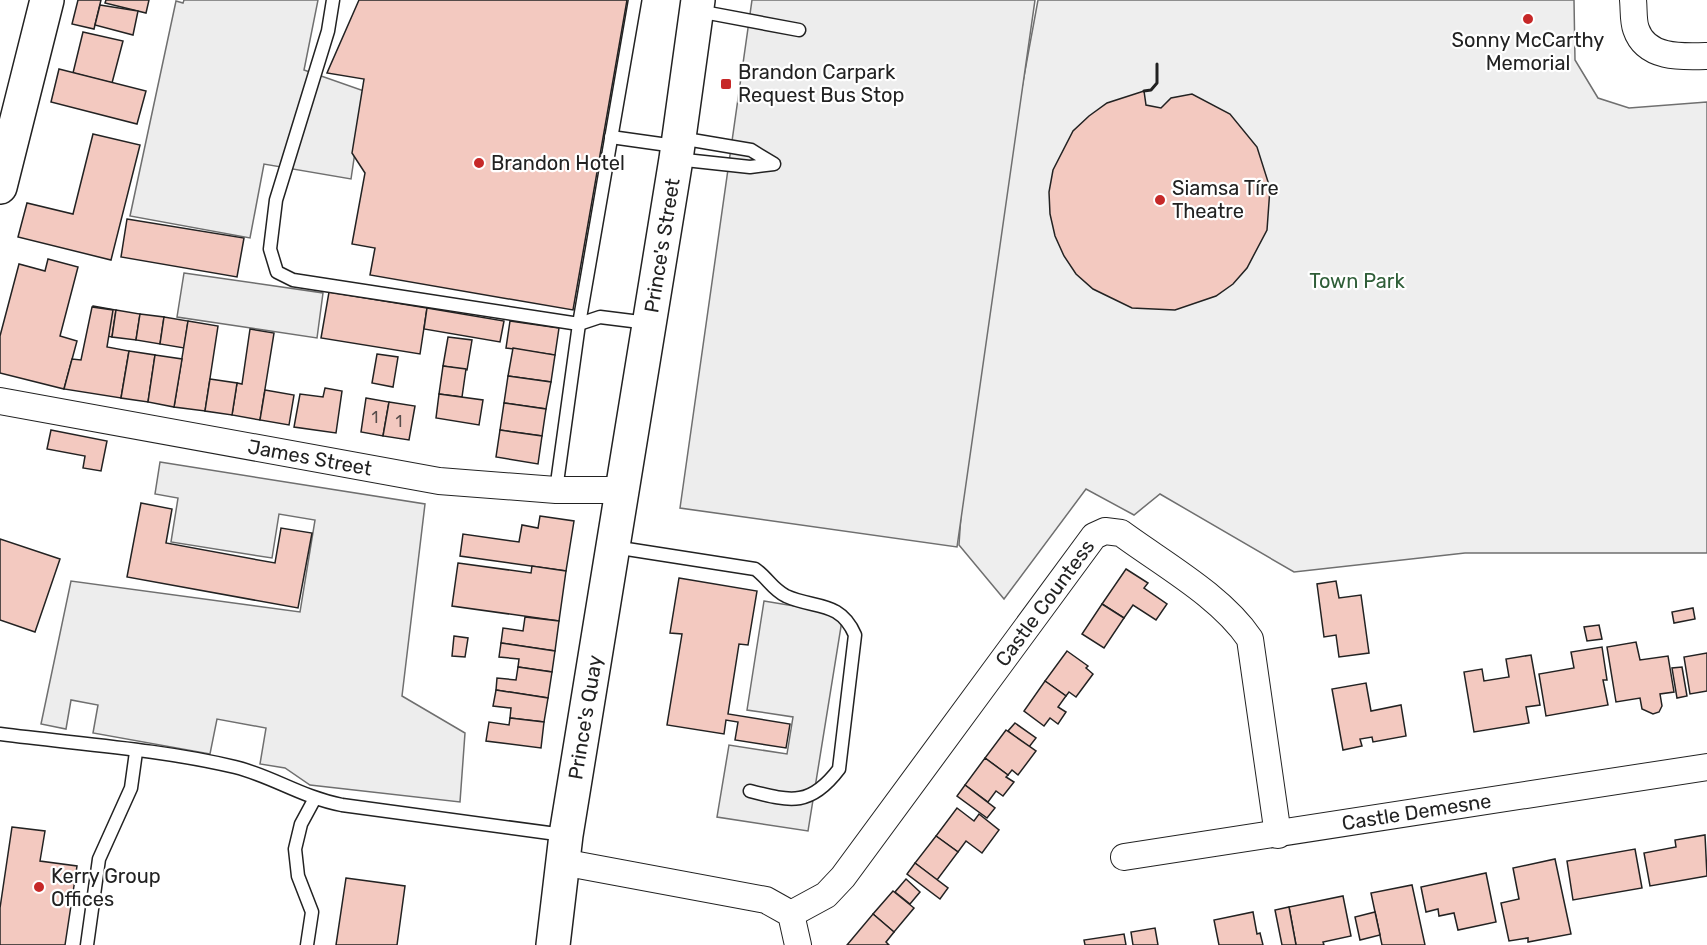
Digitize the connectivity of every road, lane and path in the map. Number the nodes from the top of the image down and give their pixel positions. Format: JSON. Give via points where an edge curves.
{"nodes":[{"id":1,"x":47,"y":0,"type":"edge"},
{"id":2,"x":333,"y":0,"type":"edge"},
{"id":3,"x":635,"y":0,"type":"edge"},
{"id":4,"x":1633,"y":0,"type":"edge"},
{"id":5,"x":698,"y":5,"type":"edge"},
{"id":6,"x":798,"y":30,"type":"dead end"},
{"id":7,"x":1707,"y":56,"type":"edge"},
{"id":8,"x":611,"y":137,"type":"junction"},
{"id":9,"x":677,"y":148,"type":"junction"},
{"id":10,"x":0,"y":187,"type":"edge"},
{"id":11,"x":649,"y":323,"type":"junction"},
{"id":12,"x":579,"y":324,"type":"junction"},
{"id":13,"x":0,"y":401,"type":"edge"},
{"id":14,"x":556,"y":490,"type":"junction"},
{"id":15,"x":622,"y":490,"type":"junction"},
{"id":16,"x":613,"y":547,"type":"junction"},
{"id":17,"x":0,"y":734,"type":"edge"},
{"id":18,"x":136,"y":752,"type":"junction"},
{"id":19,"x":1707,"y":766,"type":"edge"},
{"id":20,"x":750,"y":791,"type":"dead end"},
{"id":21,"x":314,"y":800,"type":"junction"},
{"id":22,"x":1278,"y":835,"type":"junction"},
{"id":23,"x":564,"y":849,"type":"junction"},
{"id":24,"x":1124,"y":857,"type":"dead end"},
{"id":25,"x":791,"y":914,"type":"junction"},
{"id":26,"x":87,"y":945,"type":"edge"},
{"id":27,"x":307,"y":945,"type":"edge"},
{"id":28,"x":553,"y":945,"type":"edge"},
{"id":29,"x":798,"y":945,"type":"edge"}],
"edges":[{"from":1,"to":10,"type":"main road"},
{"from":2,"to":12,"type":"lane","via":[[328,31],[276,200],[270,249],[277,272],[293,280]]},
{"from":3,"to":8,"type":"lane"},
{"from":4,"to":7,"type":"street","via":[[1636,30],[1654,52],[1680,57]]},
{"from":5,"to":6,"type":"lane"},
{"from":5,"to":9,"type":"main road","name":"Prince's Street"},
{"from":8,"to":9,"type":"lane"},
{"from":8,"to":12,"type":"lane"},
{"from":9,"to":9,"type":"lane","via":[[751,150],[774,164],[750,167]]},
{"from":9,"to":11,"type":"main road","name":"Prince's Street"},
{"from":11,"to":12,"type":"lane","via":[[600,317]]},
{"from":11,"to":15,"type":"main road","name":"Prince's Street"},
{"from":12,"to":14,"type":"lane"},
{"from":13,"to":14,"type":"street","name":"James Street","via":[[439,481]]},
{"from":14,"to":15,"type":"street","name":"James Street"},
{"from":15,"to":16,"type":"main road","name":"Prince's Quay"},
{"from":16,"to":20,"type":"lane","via":[[755,569],[772,588],[787,597],[831,608],[849,621],[855,635],[839,769],[826,785],[804,799],[785,800]]},
{"from":16,"to":23,"type":"main road","name":"Prince's Quay"},
{"from":17,"to":18,"type":"lane"},
{"from":18,"to":21,"type":"lane","via":[[237,768]]},
{"from":18,"to":26,"type":"lane","via":[[131,788],[99,859]]},
{"from":19,"to":22,"type":"street","name":"Castle Demesne"},
{"from":21,"to":23,"type":"lane"},
{"from":21,"to":27,"type":"lane","via":[[301,824],[295,849],[298,876],[312,912]]},
{"from":22,"to":24,"type":"street","name":"Castle Demesne"},
{"from":22,"to":25,"type":"street","name":"Castle Countess","via":[[1250,639],[1221,606],[1121,533],[1105,531],[1094,536],[843,877],[826,895]]},
{"from":23,"to":25,"type":"street","via":[[766,900]]},
{"from":23,"to":28,"type":"main road","name":"Prince's Quay"},
{"from":25,"to":29,"type":"street"}]}
